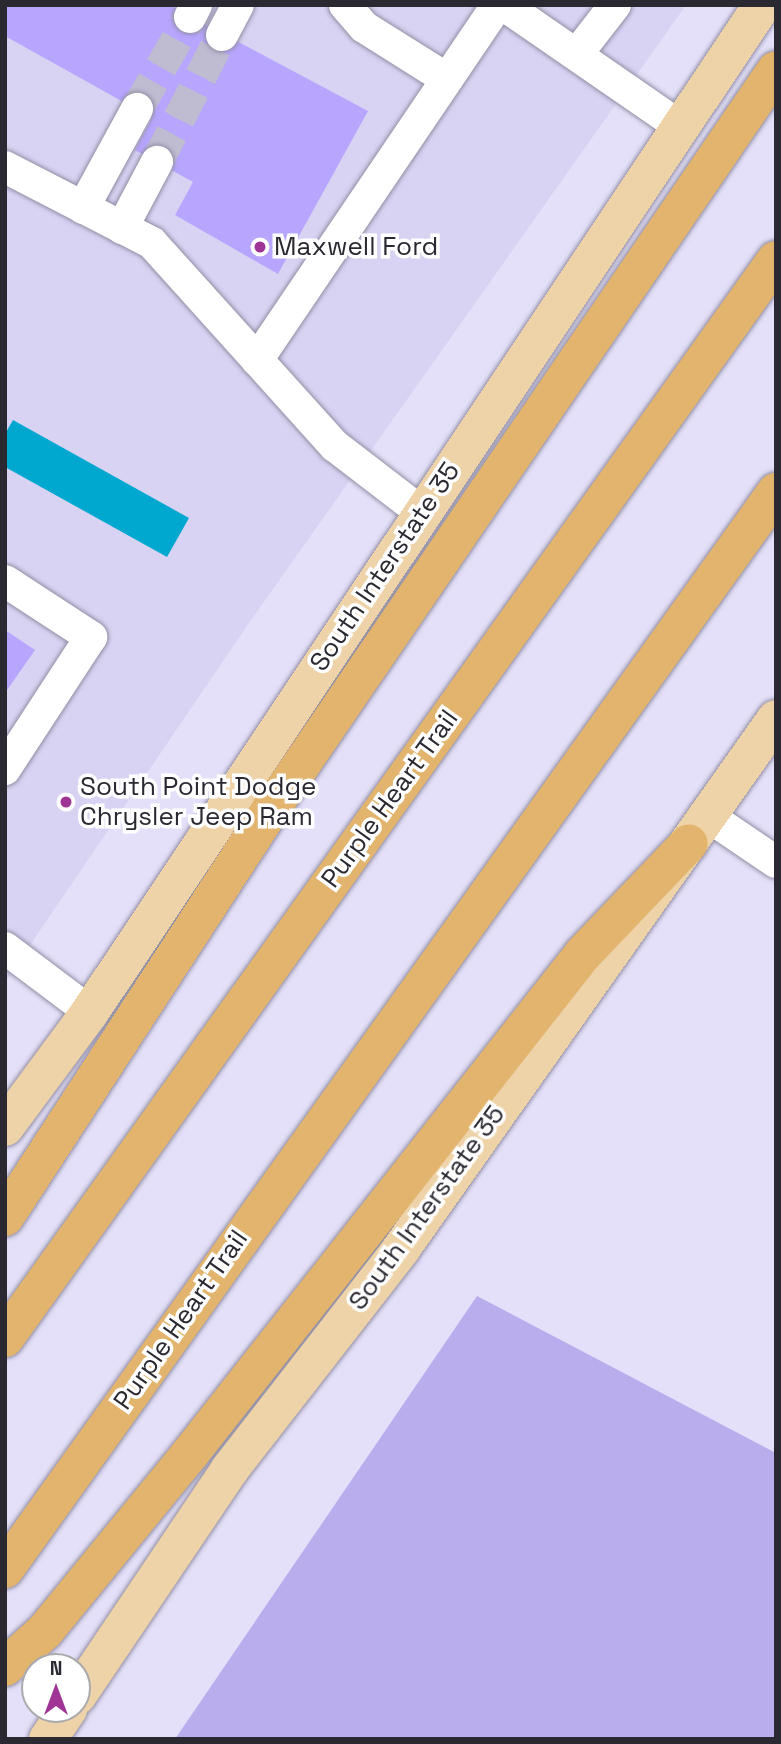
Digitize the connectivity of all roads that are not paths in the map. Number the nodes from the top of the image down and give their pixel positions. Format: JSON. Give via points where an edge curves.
{"nodes":[{"id":1,"x":238,"y":5,"type":"edge"},
{"id":2,"x":345,"y":5,"type":"edge"},
{"id":3,"x":497,"y":5,"type":"edge"},
{"id":4,"x":504,"y":5,"type":"edge"},
{"id":5,"x":615,"y":5,"type":"edge"},
{"id":6,"x":762,"y":5,"type":"edge"},
{"id":7,"x":222,"y":35,"type":"tunnel mouth"},
{"id":8,"x":578,"y":54,"type":"junction"},
{"id":9,"x":776,"y":70,"type":"edge"},
{"id":10,"x":447,"y":79,"type":"junction"},
{"id":11,"x":137,"y":109,"type":"tunnel mouth"},
{"id":12,"x":678,"y":125,"type":"junction"},
{"id":13,"x":157,"y":162,"type":"tunnel mouth"},
{"id":14,"x":5,"y":167,"type":"edge"},
{"id":15,"x":83,"y":208,"type":"junction"},
{"id":16,"x":122,"y":228,"type":"junction"},
{"id":17,"x":776,"y":260,"type":"edge"},
{"id":18,"x":257,"y":360,"type":"junction"},
{"id":19,"x":776,"y":492,"type":"edge"},
{"id":20,"x":421,"y":512,"type":"junction"},
{"id":21,"x":5,"y":581,"type":"edge"},
{"id":22,"x":776,"y":719,"type":"edge"},
{"id":23,"x":5,"y":769,"type":"edge"},
{"id":24,"x":699,"y":830,"type":"junction"},
{"id":25,"x":776,"y":862,"type":"edge"},
{"id":26,"x":5,"y":948,"type":"edge"},
{"id":27,"x":90,"y":1012,"type":"junction"},
{"id":28,"x":5,"y":1127,"type":"edge"},
{"id":29,"x":5,"y":1217,"type":"edge"},
{"id":30,"x":5,"y":1338,"type":"edge"},
{"id":31,"x":5,"y":1569,"type":"edge"},
{"id":32,"x":5,"y":1667,"type":"edge"},
{"id":33,"x":91,"y":1675,"type":"edge"},
{"id":34,"x":59,"y":1723,"type":"edge"},
{"id":35,"x":48,"y":1739,"type":"edge"}],
"edges":[{"from":1,"to":7,"type":"lane"},
{"from":2,"to":10,"type":"lane","via":[[364,27]]},
{"from":3,"to":10,"type":"lane"},
{"from":4,"to":8,"type":"lane"},
{"from":5,"to":8,"type":"lane"},
{"from":6,"to":12,"type":"main road","name":"South Interstate 35"},
{"from":8,"to":12,"type":"lane"},
{"from":9,"to":29,"type":"highway","via":[[281,795]]},
{"from":10,"to":18,"type":"lane"},
{"from":11,"to":15,"type":"lane"},
{"from":12,"to":20,"type":"main road","name":"South Interstate 35"},
{"from":13,"to":16,"type":"lane"},
{"from":14,"to":15,"type":"lane"},
{"from":15,"to":16,"type":"lane"},
{"from":16,"to":18,"type":"lane","via":[[152,243]]},
{"from":17,"to":30,"type":"highway","name":"Purple Heart Trail"},
{"from":18,"to":20,"type":"lane","via":[[335,446]]},
{"from":19,"to":31,"type":"highway","name":"Purple Heart Trail"},
{"from":20,"to":27,"type":"main road","name":"South Interstate 35"},
{"from":21,"to":23,"type":"lane","via":[[91,637]]},
{"from":22,"to":24,"type":"main road","name":"South Interstate 35"},
{"from":24,"to":25,"type":"lane"},
{"from":24,"to":32,"type":"highway","via":[[583,954],[189,1455],[45,1631]]},
{"from":24,"to":33,"type":"main road","name":"South Interstate 35","via":[[401,1249],[230,1469]]},
{"from":26,"to":27,"type":"lane"},
{"from":27,"to":28,"type":"main road","name":"South Interstate 35"},
{"from":34,"to":35,"type":"main road"}]}
